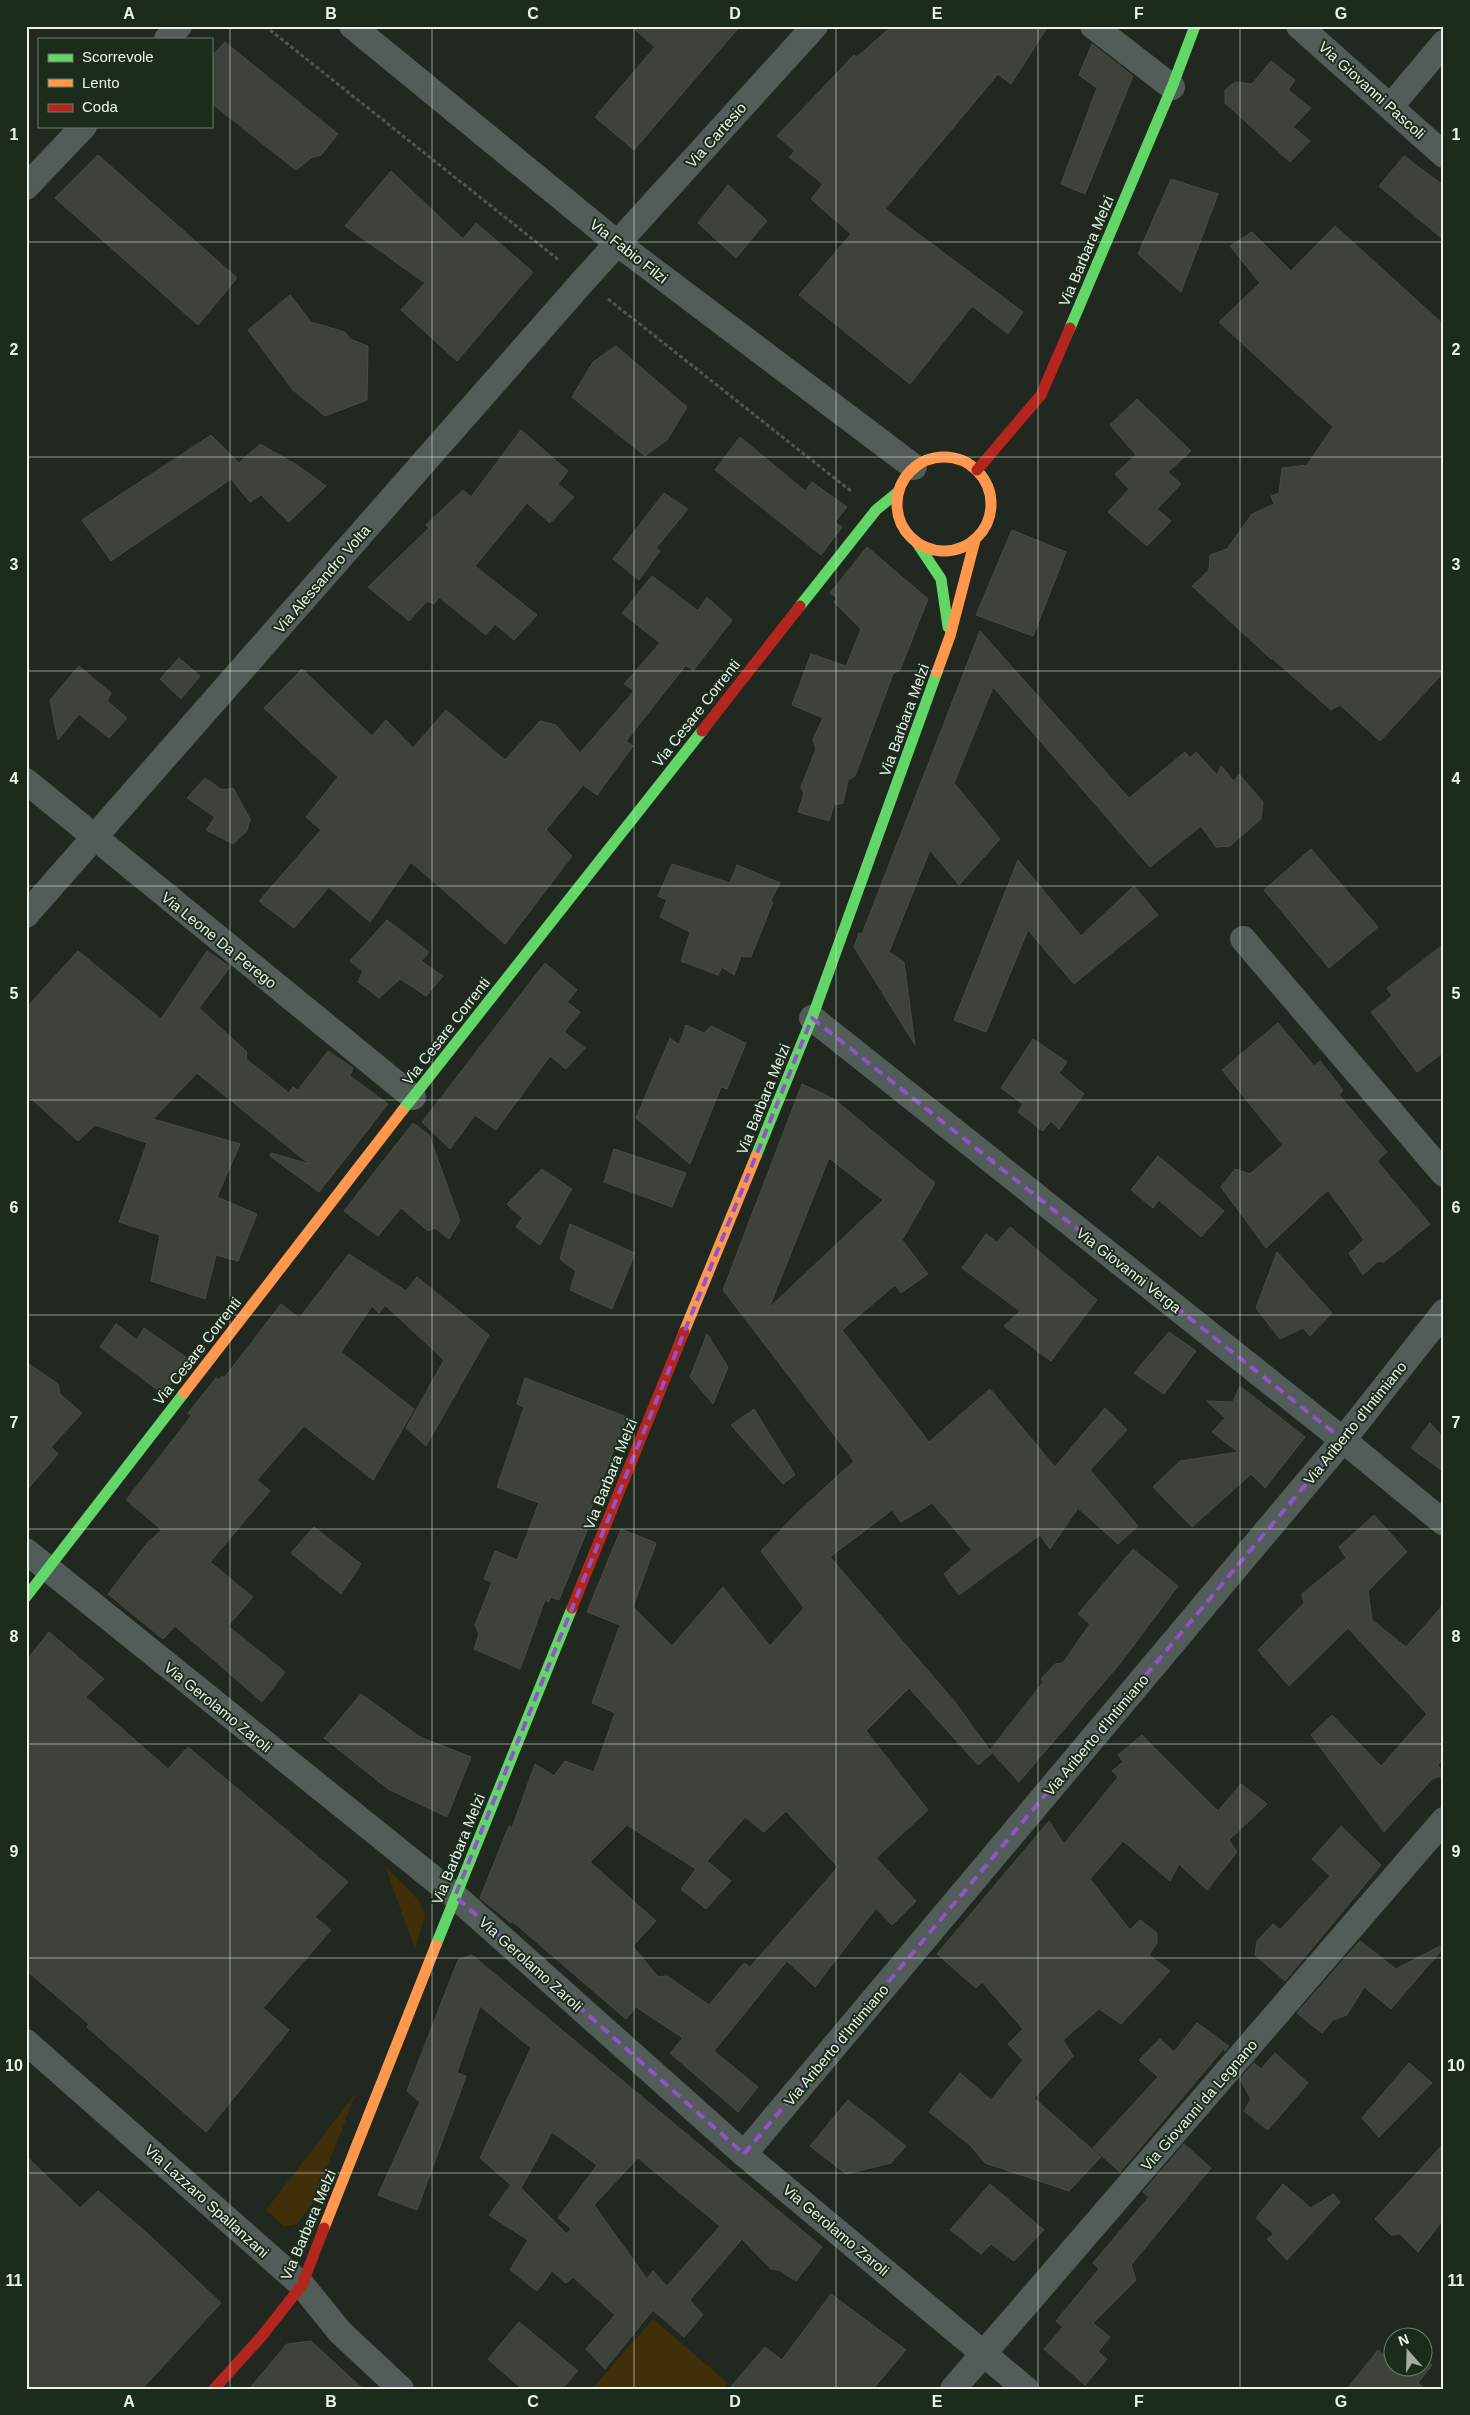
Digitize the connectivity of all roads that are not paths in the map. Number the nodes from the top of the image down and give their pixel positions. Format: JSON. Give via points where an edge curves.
{"nodes":[{"id":1,"x":179,"y":26,"type":"edge"},
{"id":2,"x":352,"y":26,"type":"edge"},
{"id":3,"x":816,"y":26,"type":"edge"},
{"id":4,"x":1093,"y":26,"type":"edge"},
{"id":5,"x":1195,"y":26,"type":"edge"},
{"id":6,"x":1299,"y":26,"type":"edge"},
{"id":7,"x":168,"y":38,"type":"edge"},
{"id":8,"x":1444,"y":43,"type":"edge"},
{"id":9,"x":1172,"y":87,"type":"junction"},
{"id":10,"x":1391,"y":106,"type":"junction"},
{"id":11,"x":82,"y":128,"type":"edge"},
{"id":12,"x":1444,"y":155,"type":"edge"},
{"id":13,"x":26,"y":186,"type":"edge"},
{"id":14,"x":617,"y":243,"type":"junction"},
{"id":15,"x":914,"y":468,"type":"junction"},
{"id":16,"x":977,"y":470,"type":"junction"},
{"id":17,"x":898,"y":492,"type":"junction"},
{"id":18,"x":975,"y":540,"type":"junction"},
{"id":19,"x":917,"y":543,"type":"junction"},
{"id":20,"x":950,"y":636,"type":"junction"},
{"id":21,"x":26,"y":781,"type":"edge"},
{"id":22,"x":95,"y":839,"type":"junction"},
{"id":23,"x":26,"y":915,"type":"edge"},
{"id":24,"x":1243,"y":940,"type":"dead end"},
{"id":25,"x":812,"y":1018,"type":"junction"},
{"id":26,"x":412,"y":1097,"type":"junction"},
{"id":27,"x":1444,"y":1174,"type":"edge"},
{"id":28,"x":1444,"y":1312,"type":"edge"},
{"id":29,"x":1343,"y":1440,"type":"junction"},
{"id":30,"x":1444,"y":1523,"type":"edge"},
{"id":31,"x":26,"y":1551,"type":"edge"},
{"id":32,"x":48,"y":1569,"type":"junction"},
{"id":33,"x":26,"y":1597,"type":"edge"},
{"id":34,"x":1444,"y":1820,"type":"edge"},
{"id":35,"x":455,"y":1896,"type":"junction"},
{"id":36,"x":26,"y":2042,"type":"edge"},
{"id":37,"x":744,"y":2154,"type":"junction"},
{"id":38,"x":302,"y":2285,"type":"junction"},
{"id":39,"x":985,"y":2354,"type":"junction"},
{"id":40,"x":214,"y":2389,"type":"edge"},
{"id":41,"x":401,"y":2389,"type":"edge"},
{"id":42,"x":953,"y":2389,"type":"edge"},
{"id":43,"x":1026,"y":2389,"type":"edge"}],
"edges":[{"from":1,"to":7,"type":"street"},
{"from":2,"to":14,"type":"street","name":"Via Fabio Filzi"},
{"from":3,"to":14,"type":"street","name":"Via Cartesio"},
{"from":4,"to":9,"type":"street"},
{"from":5,"to":9,"type":"street","name":"Via Barbara Melzi"},
{"from":6,"to":10,"type":"street","name":"Via Giovanni Pascoli"},
{"from":8,"to":10,"type":"street"},
{"from":9,"to":16,"type":"street","name":"Via Barbara Melzi","via":[[1041,395]]},
{"from":10,"to":12,"type":"street","name":"Via Giovanni Pascoli"},
{"from":11,"to":13,"type":"street"},
{"from":14,"to":15,"type":"street","name":"Via Fabio Filzi"},
{"from":14,"to":22,"type":"street","name":"Via Alessandro Volta"},
{"from":15,"to":16,"type":"street","name":"Via Barbara Melzi","via":[[939,456],[953,457]]},
{"from":15,"to":17,"type":"street","name":"Via Barbara Melzi","via":[[904,478]]},
{"from":16,"to":18,"type":"street","name":"Via Barbara Melzi","via":[[991,493],[992,508],[986,526]]},
{"from":17,"to":19,"type":"street","via":[[896,507],[900,522]]},
{"from":17,"to":26,"type":"street","name":"Via Cesare Correnti","via":[[876,510]]},
{"from":18,"to":19,"type":"street","via":[[962,548],[948,551],[933,550]]},
{"from":18,"to":20,"type":"street","name":"Via Barbara Melzi"},
{"from":19,"to":20,"type":"street","via":[[941,579]]},
{"from":20,"to":25,"type":"street","name":"Via Barbara Melzi"},
{"from":21,"to":22,"type":"street","name":"Via Leone Da Perego"},
{"from":22,"to":23,"type":"street","name":"Via Alessandro Volta"},
{"from":22,"to":26,"type":"street","name":"Via Leone Da Perego"},
{"from":24,"to":27,"type":"street"},
{"from":25,"to":29,"type":"street","name":"Via Giovanni Verga"},
{"from":25,"to":35,"type":"street","name":"Via Barbara Melzi"},
{"from":26,"to":32,"type":"street","name":"Via Cesare Correnti"},
{"from":28,"to":29,"type":"street","name":"Via Ariberto d'Intimiano"},
{"from":29,"to":30,"type":"street","name":"Via Giovanni Verga"},
{"from":29,"to":37,"type":"street","name":"Via Ariberto d'Intimiano"},
{"from":31,"to":32,"type":"street","name":"Via Gerolamo Zaroli"},
{"from":32,"to":33,"type":"street","name":"Via Cesare Correnti"},
{"from":32,"to":35,"type":"street","name":"Via Gerolamo Zaroli"},
{"from":34,"to":39,"type":"street","name":"Via Giovanni da Legnano"},
{"from":35,"to":37,"type":"street","name":"Via Gerolamo Zaroli"},
{"from":35,"to":38,"type":"street","name":"Via Barbara Melzi"},
{"from":36,"to":38,"type":"street","name":"Via Lazzaro Spallanzani"},
{"from":37,"to":39,"type":"street","name":"Via Gerolamo Zaroli"},
{"from":38,"to":40,"type":"street","name":"Via Barbara Melzi"},
{"from":38,"to":41,"type":"street","name":"Via Lazzaro Spallanzani","via":[[340,2332]]},
{"from":39,"to":42,"type":"street","name":"Via Giovanni da Legnano"},
{"from":39,"to":43,"type":"street","name":"Via Gerolamo Zaroli"}]}
